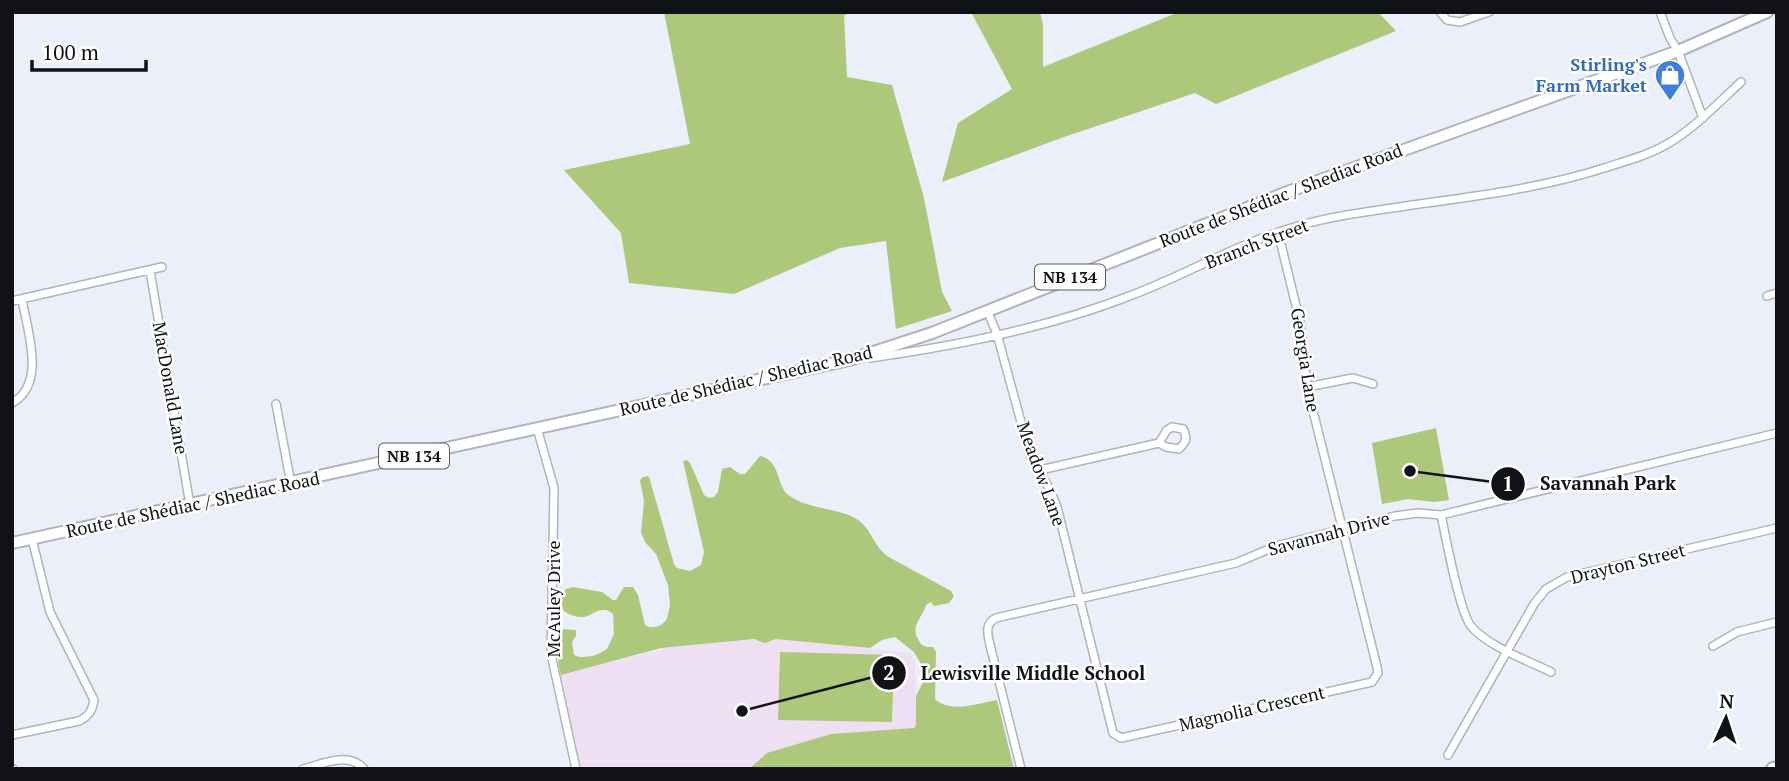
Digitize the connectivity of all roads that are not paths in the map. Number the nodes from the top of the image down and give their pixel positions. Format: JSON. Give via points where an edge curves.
{"nodes":[{"id":1,"x":1440,"y":12,"type":"edge"},
{"id":2,"x":1489,"y":12,"type":"edge"},
{"id":3,"x":1660,"y":12,"type":"edge"},
{"id":4,"x":1768,"y":12,"type":"edge"},
{"id":5,"x":1678,"y":51,"type":"junction"},
{"id":6,"x":1741,"y":82,"type":"dead end"},
{"id":7,"x":1703,"y":118,"type":"junction"},
{"id":8,"x":1278,"y":232,"type":"junction"},
{"id":9,"x":162,"y":267,"type":"dead end"},
{"id":10,"x":150,"y":271,"type":"junction"},
{"id":11,"x":1777,"y":293,"type":"edge"},
{"id":12,"x":1767,"y":296,"type":"dead end"},
{"id":13,"x":22,"y":299,"type":"junction"},
{"id":14,"x":12,"y":301,"type":"edge"},
{"id":15,"x":987,"y":309,"type":"junction"},
{"id":16,"x":997,"y":334,"type":"junction"},
{"id":17,"x":849,"y":360,"type":"junction"},
{"id":18,"x":1373,"y":384,"type":"dead end"},
{"id":19,"x":1307,"y":387,"type":"junction"},
{"id":20,"x":12,"y":403,"type":"edge"},
{"id":21,"x":276,"y":404,"type":"dead end"},
{"id":22,"x":537,"y":428,"type":"junction"},
{"id":23,"x":1777,"y":433,"type":"edge"},
{"id":24,"x":1159,"y":443,"type":"dead end"},
{"id":25,"x":1040,"y":470,"type":"junction"},
{"id":26,"x":291,"y":484,"type":"junction"},
{"id":27,"x":190,"y":506,"type":"junction"},
{"id":28,"x":1441,"y":514,"type":"junction"},
{"id":29,"x":1777,"y":528,"type":"edge"},
{"id":30,"x":1342,"y":529,"type":"junction"},
{"id":31,"x":32,"y":539,"type":"junction"},
{"id":32,"x":12,"y":543,"type":"edge"},
{"id":33,"x":1079,"y":599,"type":"junction"},
{"id":34,"x":1777,"y":622,"type":"edge"},
{"id":35,"x":1713,"y":646,"type":"dead end"},
{"id":36,"x":1508,"y":650,"type":"junction"},
{"id":37,"x":1552,"y":673,"type":"dead end"},
{"id":38,"x":12,"y":735,"type":"edge"},
{"id":39,"x":1448,"y":755,"type":"dead end"},
{"id":40,"x":303,"y":769,"type":"edge"},
{"id":41,"x":364,"y":769,"type":"edge"},
{"id":42,"x":576,"y":769,"type":"edge"},
{"id":43,"x":1021,"y":769,"type":"edge"}],
"edges":[{"from":1,"to":2,"type":"street","via":[[1447,20],[1460,22]]},
{"from":3,"to":5,"type":"street"},
{"from":4,"to":5,"type":"main road","name":"Route de Shédiac / Shediac Road","number":"NB 134"},
{"from":5,"to":7,"type":"street"},
{"from":5,"to":15,"type":"main road","name":"Route de Shédiac / Shediac Road","number":"NB 134","via":[[1290,191]]},
{"from":6,"to":7,"type":"street","name":"Branch Street"},
{"from":7,"to":8,"type":"street","name":"Branch Street","via":[[1667,145],[1577,176],[1502,193],[1341,215]]},
{"from":8,"to":16,"type":"street","name":"Branch Street","via":[[1131,296]]},
{"from":8,"to":19,"type":"street","name":"Georgia Lane","via":[[1300,322]]},
{"from":9,"to":10,"type":"street"},
{"from":10,"to":13,"type":"street"},
{"from":10,"to":27,"type":"street","name":"MacDonald Lane"},
{"from":11,"to":12,"type":"street"},
{"from":13,"to":14,"type":"street"},
{"from":13,"to":20,"type":"street","via":[[33,373],[29,387]]},
{"from":15,"to":16,"type":"street","name":"Meadow Lane"},
{"from":15,"to":17,"type":"main road","name":"Route de Shédiac / Shediac Road","number":"NB 134"},
{"from":16,"to":17,"type":"street","name":"Branch Street","via":[[922,351]]},
{"from":16,"to":25,"type":"street","name":"Meadow Lane","via":[[1030,455]]},
{"from":17,"to":22,"type":"main road","name":"Route de Shédiac / Shediac Road","number":"NB 134"},
{"from":18,"to":19,"type":"street","via":[[1353,378]]},
{"from":19,"to":30,"type":"street","name":"Georgia Lane"},
{"from":21,"to":26,"type":"street"},
{"from":22,"to":26,"type":"main road","name":"Route de Shédiac / Shediac Road","number":"NB 134"},
{"from":22,"to":42,"type":"street","name":"McAuley Drive","via":[[554,488],[551,654]]},
{"from":23,"to":28,"type":"street","name":"Savannah Drive"},
{"from":24,"to":25,"type":"street"},
{"from":25,"to":33,"type":"street","name":"Meadow Lane","via":[[1056,507]]},
{"from":26,"to":27,"type":"main road","name":"Route de Shédiac / Shediac Road","number":"NB 134"},
{"from":27,"to":31,"type":"main road","name":"Route de Shédiac / Shediac Road","number":"NB 134"},
{"from":28,"to":30,"type":"street","name":"Savannah Drive","via":[[1395,516]]},
{"from":28,"to":36,"type":"street","via":[[1468,622],[1480,635]]},
{"from":29,"to":36,"type":"street","name":"Drayton Street","via":[[1562,580],[1542,594]]},
{"from":30,"to":33,"type":"street","name":"Savannah Drive","via":[[1276,546],[1236,563]]},
{"from":30,"to":33,"type":"street","name":"Magnolia Crescent","via":[[1377,667],[1372,682],[1116,737]]},
{"from":31,"to":32,"type":"main road","name":"Route de Shédiac / Shediac Road","number":"NB 134"},
{"from":31,"to":38,"type":"street","via":[[50,612],[94,699],[87,717],[79,721]]},
{"from":33,"to":43,"type":"street","name":"Savannah Drive","via":[[996,618],[987,628]]},
{"from":34,"to":35,"type":"street","via":[[1737,632]]},
{"from":36,"to":37,"type":"street"},
{"from":36,"to":39,"type":"street","name":"Drayton Street"},
{"from":40,"to":41,"type":"street","via":[[344,759],[358,762]]}]}
